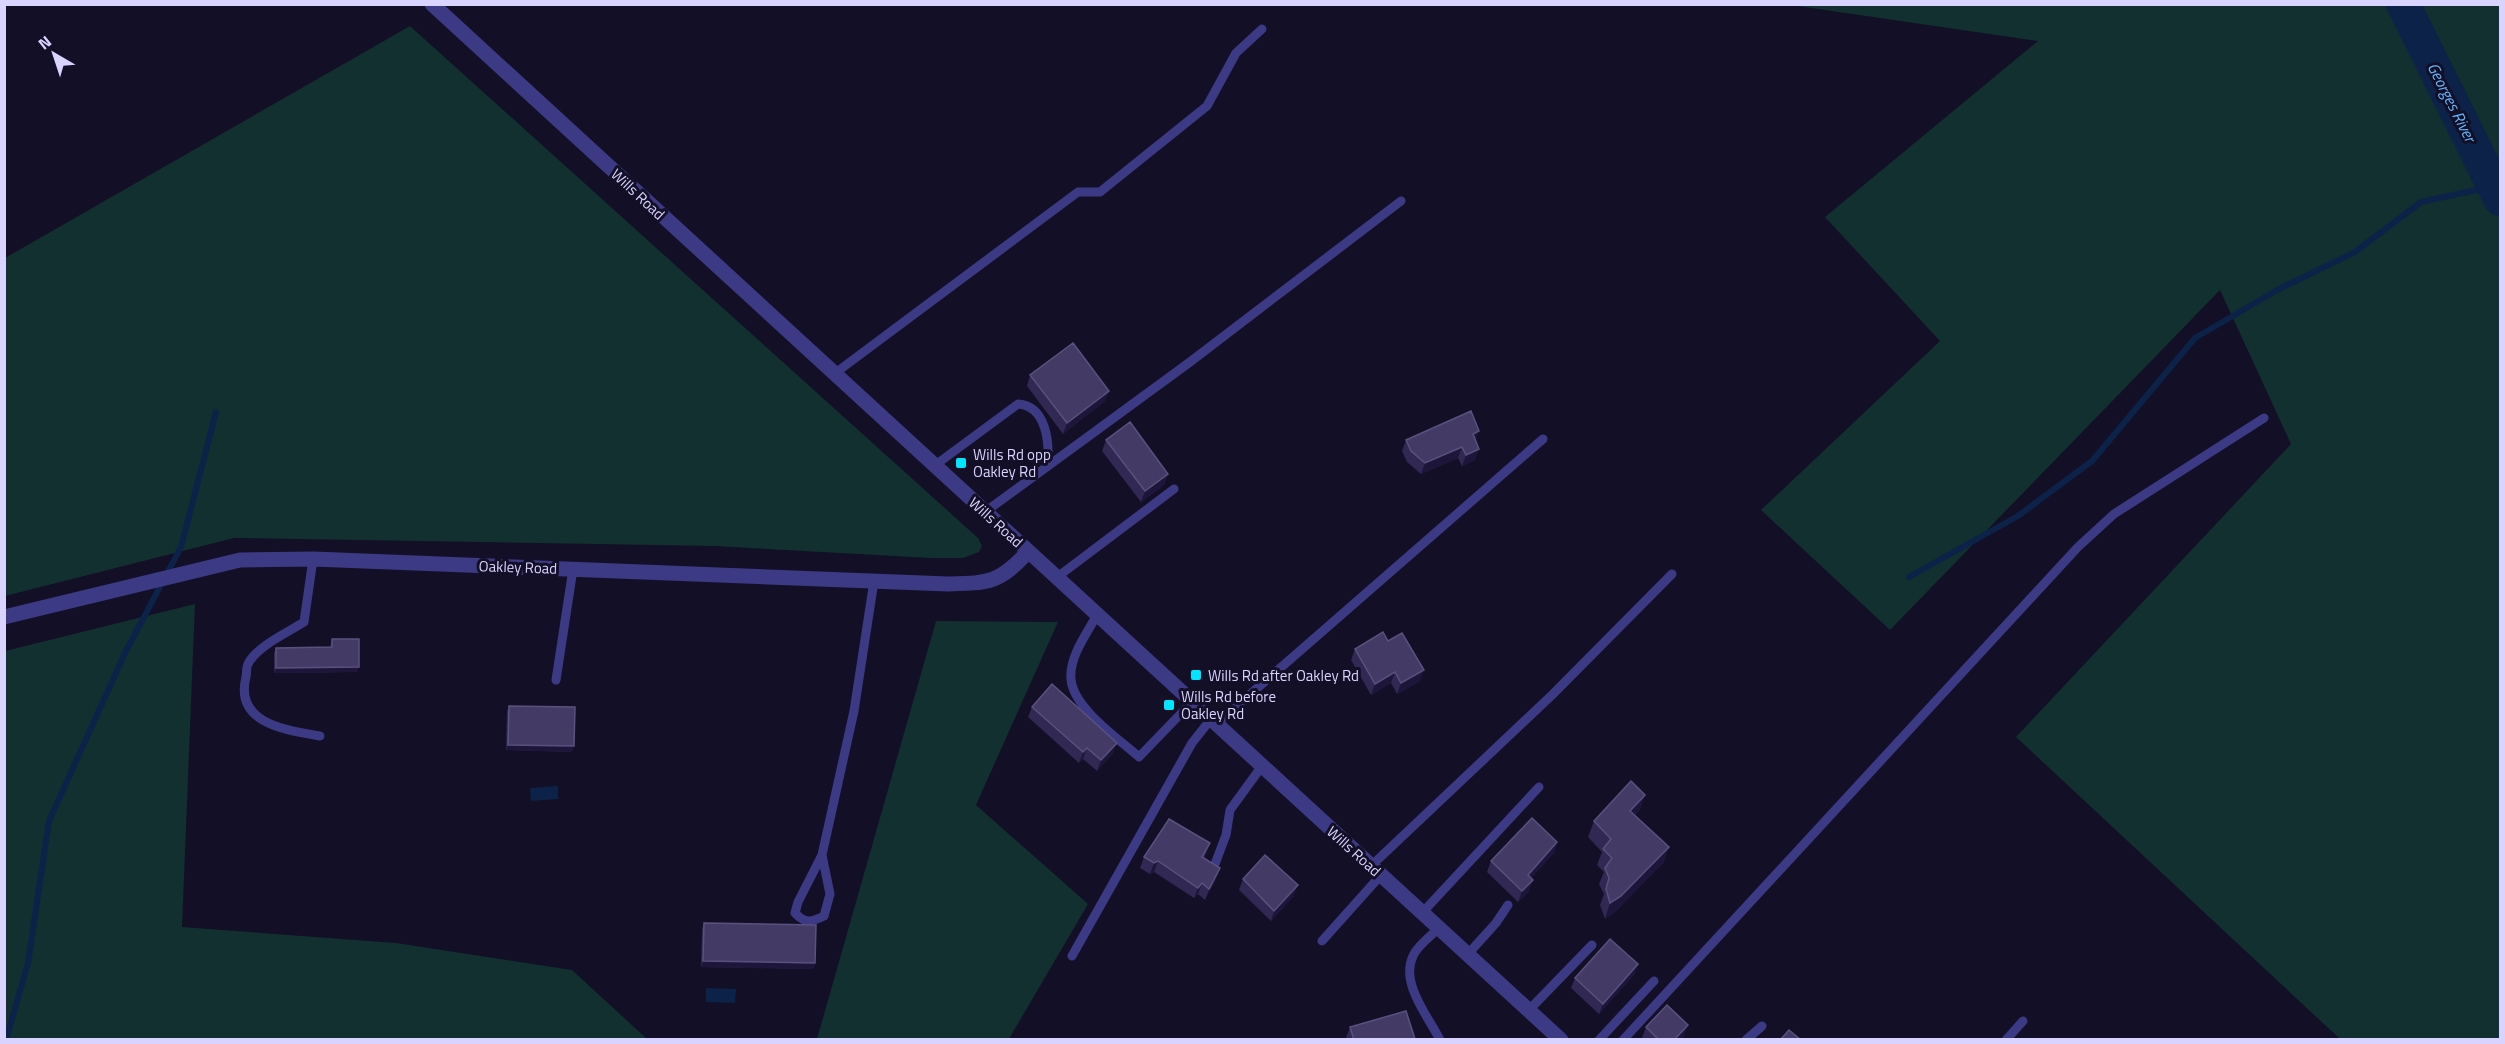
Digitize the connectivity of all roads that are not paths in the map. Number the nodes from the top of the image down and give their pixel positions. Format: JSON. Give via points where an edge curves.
{"nodes":[{"id":1,"x":432,"y":4,"type":"edge"},
{"id":2,"x":1262,"y":29,"type":"dead end"},
{"id":3,"x":1401,"y":201,"type":"dead end"},
{"id":4,"x":834,"y":374,"type":"junction"},
{"id":5,"x":2264,"y":418,"type":"dead end"},
{"id":6,"x":1544,"y":439,"type":"dead end"},
{"id":7,"x":934,"y":466,"type":"junction"},
{"id":8,"x":1047,"y":467,"type":"junction"},
{"id":9,"x":1174,"y":489,"type":"dead end"},
{"id":10,"x":985,"y":512,"type":"junction"},
{"id":11,"x":1028,"y":552,"type":"junction"},
{"id":12,"x":313,"y":559,"type":"junction"},
{"id":13,"x":573,"y":569,"type":"junction"},
{"id":14,"x":1672,"y":574,"type":"dead end"},
{"id":15,"x":1056,"y":578,"type":"junction"},
{"id":16,"x":874,"y":581,"type":"junction"},
{"id":17,"x":1096,"y":615,"type":"junction"},
{"id":18,"x":4,"y":617,"type":"edge"},
{"id":19,"x":556,"y":680,"type":"dead end"},
{"id":20,"x":1192,"y":702,"type":"junction"},
{"id":21,"x":1213,"y":722,"type":"junction"},
{"id":22,"x":321,"y":736,"type":"dead end"},
{"id":23,"x":1262,"y":766,"type":"junction"},
{"id":24,"x":1539,"y":788,"type":"dead end"},
{"id":25,"x":822,"y":855,"type":"junction"},
{"id":26,"x":1215,"y":864,"type":"edge"},
{"id":27,"x":1376,"y":871,"type":"junction"},
{"id":28,"x":1508,"y":905,"type":"dead end"},
{"id":29,"x":1422,"y":913,"type":"junction"},
{"id":30,"x":1439,"y":928,"type":"junction"},
{"id":31,"x":1322,"y":941,"type":"dead end"},
{"id":32,"x":1592,"y":945,"type":"dead end"},
{"id":33,"x":1468,"y":954,"type":"junction"},
{"id":34,"x":1072,"y":956,"type":"dead end"},
{"id":35,"x":1654,"y":981,"type":"dead end"},
{"id":36,"x":1528,"y":1010,"type":"junction"},
{"id":37,"x":2023,"y":1022,"type":"dead end"},
{"id":38,"x":1762,"y":1026,"type":"dead end"},
{"id":39,"x":1440,"y":1040,"type":"edge"},
{"id":40,"x":1560,"y":1040,"type":"edge"},
{"id":41,"x":1599,"y":1040,"type":"edge"},
{"id":42,"x":1623,"y":1040,"type":"edge"},
{"id":43,"x":1746,"y":1040,"type":"edge"},
{"id":44,"x":2006,"y":1040,"type":"edge"}],
"edges":[{"from":1,"to":4,"type":"street","name":"Wills Road"},
{"from":2,"to":4,"type":"lane","via":[[1236,53],[1207,106],[1100,192],[1078,192]]},
{"from":3,"to":8,"type":"lane"},
{"from":4,"to":7,"type":"street","name":"Wills Road"},
{"from":5,"to":42,"type":"lane","via":[[2114,514],[2078,547]]},
{"from":6,"to":21,"type":"lane"},
{"from":7,"to":8,"type":"lane","via":[[1018,405],[1029,405],[1041,420],[1048,442]]},
{"from":7,"to":10,"type":"street","name":"Wills Road"},
{"from":8,"to":10,"type":"lane"},
{"from":9,"to":15,"type":"lane"},
{"from":10,"to":11,"type":"street","name":"Wills Road"},
{"from":11,"to":15,"type":"street","name":"Wills Road"},
{"from":11,"to":16,"type":"street","name":"Oakley Road","via":[[1006,575],[978,583]]},
{"from":12,"to":13,"type":"street","name":"Oakley Road"},
{"from":12,"to":18,"type":"street","name":"Oakley Road","via":[[240,560]]},
{"from":12,"to":22,"type":"lane","via":[[304,622],[248,664],[243,687],[248,708],[261,718],[279,729]]},
{"from":13,"to":16,"type":"street","name":"Oakley Road"},
{"from":13,"to":19,"type":"lane"},
{"from":14,"to":27,"type":"lane"},
{"from":15,"to":17,"type":"street","name":"Wills Road"},
{"from":16,"to":25,"type":"lane","via":[[854,711]]},
{"from":17,"to":20,"type":"street","name":"Wills Road"},
{"from":17,"to":20,"type":"lane","via":[[1072,667],[1071,679],[1083,707],[1139,757]]},
{"from":20,"to":21,"type":"street","name":"Wills Road"},
{"from":21,"to":23,"type":"street","name":"Wills Road"},
{"from":21,"to":34,"type":"lane","via":[[1192,743]]},
{"from":23,"to":26,"type":"lane","via":[[1230,810]]},
{"from":23,"to":27,"type":"street","name":"Wills Road"},
{"from":24,"to":29,"type":"lane"},
{"from":25,"to":25,"type":"lane","via":[[830,894],[824,916],[814,922],[802,920],[795,913],[798,902]]},
{"from":27,"to":29,"type":"street","name":"Wills Road"},
{"from":27,"to":31,"type":"lane"},
{"from":28,"to":33,"type":"lane"},
{"from":29,"to":30,"type":"street","name":"Wills Road"},
{"from":30,"to":33,"type":"street","name":"Wills Road"},
{"from":30,"to":39,"type":"lane","via":[[1413,954],[1409,970],[1410,981]]},
{"from":32,"to":36,"type":"lane"},
{"from":33,"to":36,"type":"street","name":"Wills Road"},
{"from":35,"to":41,"type":"lane"},
{"from":36,"to":40,"type":"street","name":"Wills Road"},
{"from":37,"to":44,"type":"lane"},
{"from":38,"to":43,"type":"lane"}]}
